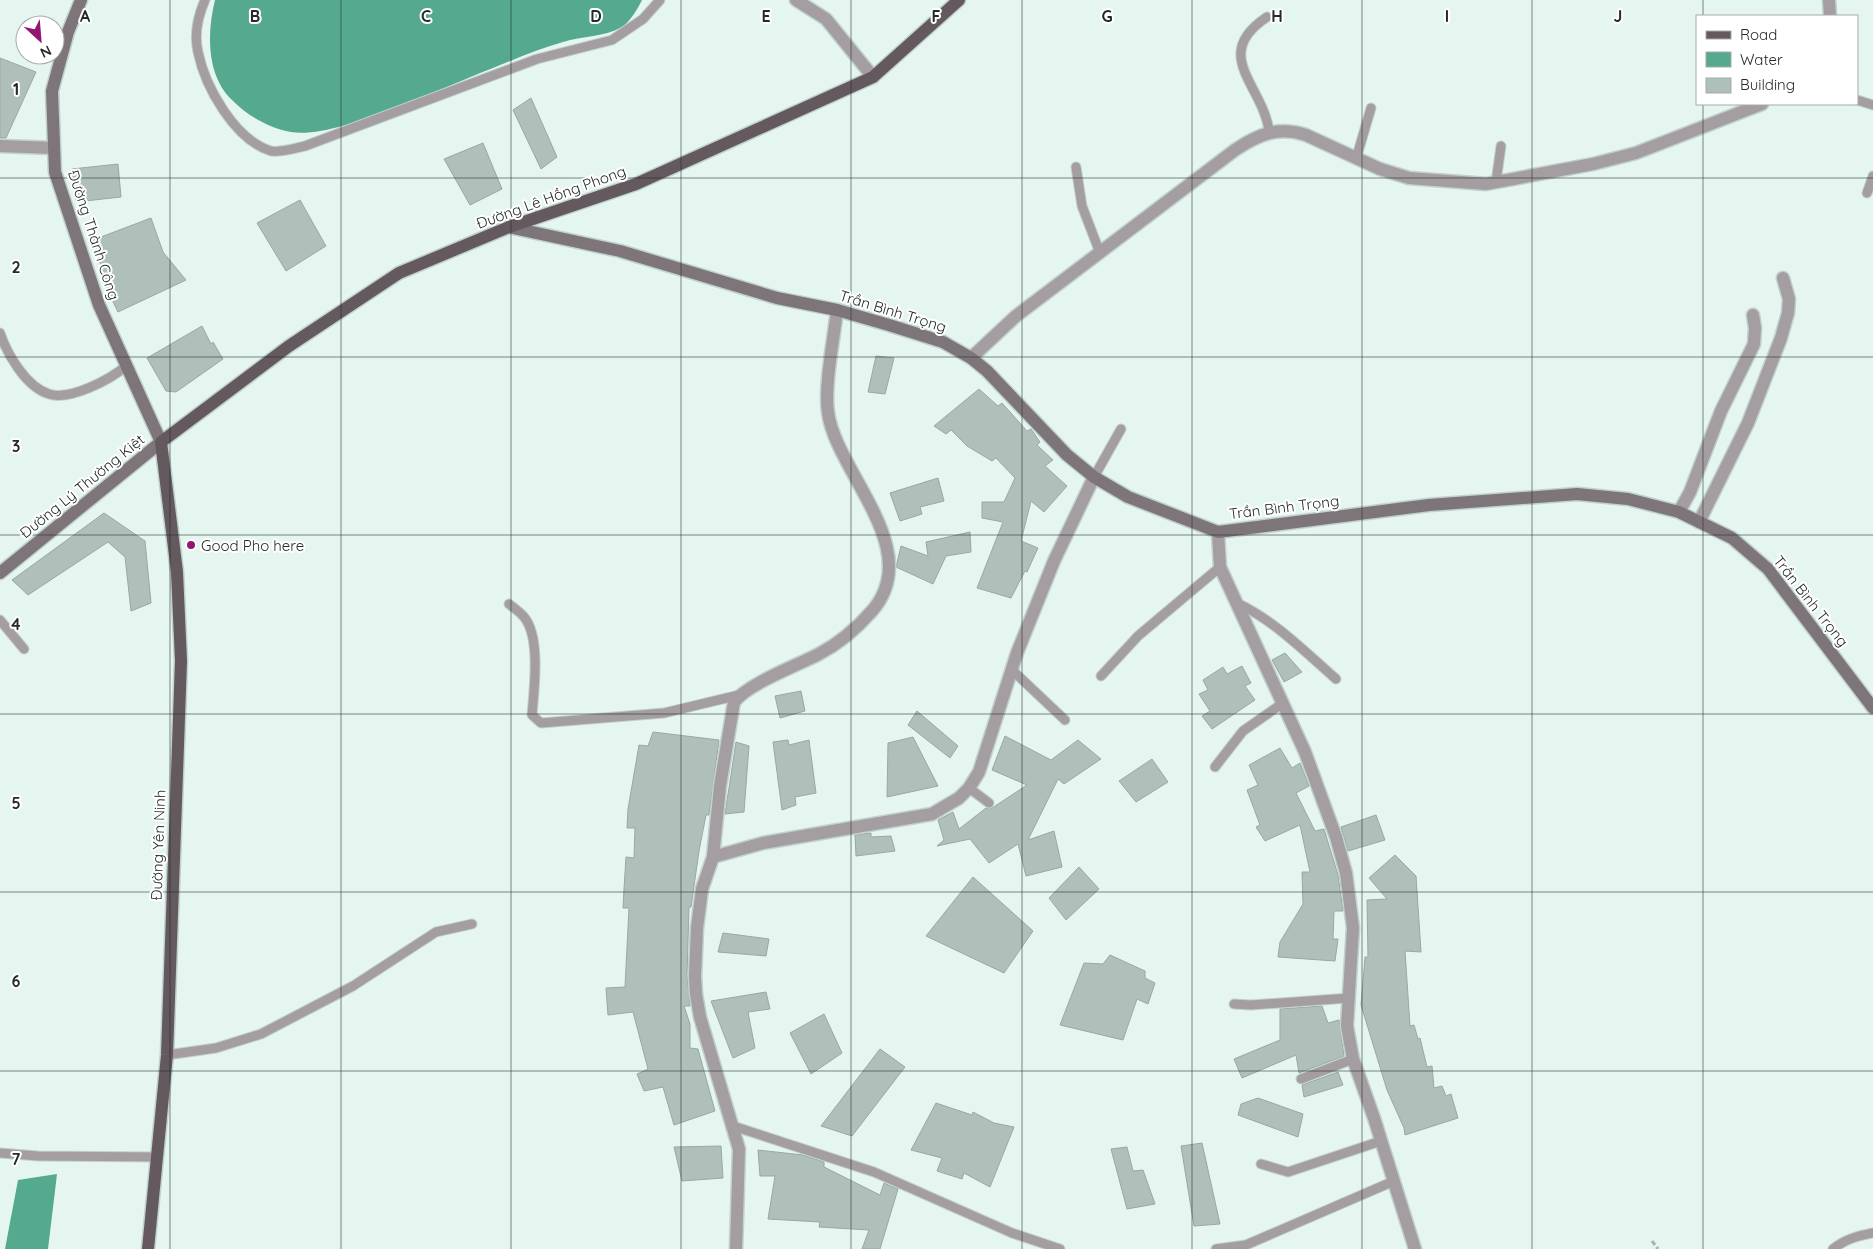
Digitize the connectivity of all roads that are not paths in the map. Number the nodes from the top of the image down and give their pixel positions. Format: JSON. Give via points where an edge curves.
{"nodes":[{"id":1,"x":81,"y":0,"type":"edge"},
{"id":2,"x":205,"y":0,"type":"edge"},
{"id":3,"x":660,"y":0,"type":"edge"},
{"id":4,"x":796,"y":0,"type":"edge"},
{"id":5,"x":959,"y":0,"type":"edge"},
{"id":6,"x":1829,"y":0,"type":"edge"},
{"id":7,"x":1830,"y":15,"type":"edge"},
{"id":8,"x":1267,"y":17,"type":"dead end"},
{"id":9,"x":873,"y":77,"type":"junction"},
{"id":10,"x":1858,"y":100,"type":"edge"},
{"id":11,"x":1759,"y":105,"type":"edge"},
{"id":12,"x":1873,"y":105,"type":"edge"},
{"id":13,"x":1371,"y":108,"type":"dead end"},
{"id":14,"x":1269,"y":132,"type":"junction"},
{"id":15,"x":0,"y":146,"type":"edge"},
{"id":16,"x":1501,"y":146,"type":"dead end"},
{"id":17,"x":54,"y":148,"type":"junction"},
{"id":18,"x":1356,"y":159,"type":"junction"},
{"id":19,"x":1076,"y":167,"type":"dead end"},
{"id":20,"x":1873,"y":176,"type":"edge"},
{"id":21,"x":1496,"y":182,"type":"junction"},
{"id":22,"x":1867,"y":193,"type":"dead end"},
{"id":23,"x":509,"y":227,"type":"junction"},
{"id":24,"x":1100,"y":253,"type":"junction"},
{"id":25,"x":1783,"y":278,"type":"dead end"},
{"id":26,"x":836,"y":310,"type":"junction"},
{"id":27,"x":1753,"y":315,"type":"dead end"},
{"id":28,"x":0,"y":333,"type":"edge"},
{"id":29,"x":971,"y":358,"type":"junction"},
{"id":30,"x":126,"y":366,"type":"junction"},
{"id":31,"x":1121,"y":429,"type":"dead end"},
{"id":32,"x":161,"y":442,"type":"junction"},
{"id":33,"x":1094,"y":477,"type":"junction"},
{"id":34,"x":1679,"y":512,"type":"junction"},
{"id":35,"x":1699,"y":522,"type":"junction"},
{"id":36,"x":1218,"y":532,"type":"junction"},
{"id":37,"x":1220,"y":568,"type":"junction"},
{"id":38,"x":0,"y":573,"type":"edge"},
{"id":39,"x":509,"y":604,"type":"dead end"},
{"id":40,"x":1237,"y":604,"type":"junction"},
{"id":41,"x":0,"y":620,"type":"edge"},
{"id":42,"x":24,"y":649,"type":"dead end"},
{"id":43,"x":1012,"y":670,"type":"junction"},
{"id":44,"x":1101,"y":676,"type":"dead end"},
{"id":45,"x":1336,"y":679,"type":"dead end"},
{"id":46,"x":739,"y":695,"type":"junction"},
{"id":47,"x":1283,"y":703,"type":"junction"},
{"id":48,"x":1873,"y":708,"type":"edge"},
{"id":49,"x":1066,"y":720,"type":"dead end"},
{"id":50,"x":1215,"y":768,"type":"dead end"},
{"id":51,"x":969,"y":788,"type":"junction"},
{"id":52,"x":989,"y":803,"type":"dead end"},
{"id":53,"x":713,"y":857,"type":"junction"},
{"id":54,"x":472,"y":924,"type":"dead end"},
{"id":55,"x":1349,"y":998,"type":"junction"},
{"id":56,"x":1234,"y":1004,"type":"dead end"},
{"id":57,"x":166,"y":1055,"type":"junction"},
{"id":58,"x":1353,"y":1059,"type":"junction"},
{"id":59,"x":1301,"y":1078,"type":"dead end"},
{"id":60,"x":732,"y":1126,"type":"junction"},
{"id":61,"x":1381,"y":1140,"type":"junction"},
{"id":62,"x":0,"y":1153,"type":"edge"},
{"id":63,"x":158,"y":1157,"type":"junction"},
{"id":64,"x":1261,"y":1164,"type":"dead end"},
{"id":65,"x":1394,"y":1181,"type":"junction"},
{"id":66,"x":1873,"y":1234,"type":"edge"},
{"id":67,"x":148,"y":1249,"type":"edge"},
{"id":68,"x":736,"y":1249,"type":"edge"},
{"id":69,"x":1060,"y":1249,"type":"edge"},
{"id":70,"x":1216,"y":1249,"type":"edge"},
{"id":71,"x":1414,"y":1249,"type":"edge"},
{"id":72,"x":1834,"y":1249,"type":"edge"}],
"edges":[{"from":1,"to":17,"type":"street","name":"Đường Thành Công","via":[[68,32],[52,91]]},
{"from":2,"to":3,"type":"lane","via":[[198,17],[198,52],[210,89],[246,138],[272,151],[305,146],[537,59],[612,40],[643,19]]},
{"from":4,"to":9,"type":"street","via":[[826,20]]},
{"from":5,"to":9,"type":"main road","name":"Đường Lê Hồng Phong"},
{"from":6,"to":7,"type":"street"},
{"from":8,"to":14,"type":"lane","via":[[1254,25],[1242,39],[1239,54]]},
{"from":9,"to":23,"type":"main road","name":"Đường Lê Hồng Phong","via":[[636,184]]},
{"from":10,"to":12,"type":"lane"},
{"from":11,"to":21,"type":"street","via":[[1636,153]]},
{"from":13,"to":18,"type":"lane"},
{"from":14,"to":18,"type":"street","via":[[1295,132]]},
{"from":14,"to":24,"type":"street","via":[[1235,150]]},
{"from":15,"to":17,"type":"street"},
{"from":16,"to":21,"type":"lane"},
{"from":17,"to":30,"type":"street","name":"Đường Thành Công","via":[[55,172],[73,232],[99,305]]},
{"from":18,"to":21,"type":"street","via":[[1409,178],[1455,183]]},
{"from":19,"to":24,"type":"lane","via":[[1082,206]]},
{"from":20,"to":22,"type":"lane"},
{"from":23,"to":26,"type":"street","name":"Trần Bình Trọng","via":[[620,251],[777,298]]},
{"from":23,"to":32,"type":"main road","name":"Đường Lê Hồng Phong","via":[[399,273],[288,346]]},
{"from":24,"to":29,"type":"street","via":[[1016,316]]},
{"from":25,"to":35,"type":"street","via":[[1789,300],[1781,338],[1748,423]]},
{"from":26,"to":29,"type":"street","name":"Trần Bình Trọng","via":[[943,342]]},
{"from":26,"to":46,"type":"street","via":[[828,412],[832,431],[875,513],[884,540],[889,560],[884,589],[873,610],[851,632],[822,653]]},
{"from":27,"to":34,"type":"street","via":[[1756,328],[1754,344],[1721,411]]},
{"from":28,"to":30,"type":"lane","via":[[16,366],[31,383],[49,394],[64,395],[97,384],[110,379]]},
{"from":29,"to":33,"type":"street","name":"Trần Bình Trọng"},
{"from":30,"to":32,"type":"street","name":"Đường Thành Công"},
{"from":31,"to":33,"type":"lane"},
{"from":32,"to":38,"type":"street","name":"Đường Lý Thường Kiệt"},
{"from":32,"to":57,"type":"main road","name":"Đường Yên Ninh","via":[[177,572],[181,661]]},
{"from":33,"to":36,"type":"street","name":"Trần Bình Trọng","via":[[1128,497]]},
{"from":33,"to":43,"type":"street","via":[[1054,561]]},
{"from":34,"to":35,"type":"street","name":"Trần Bình Trọng"},
{"from":34,"to":36,"type":"street","name":"Trần Bình Trọng","via":[[1628,499],[1577,494],[1429,505]]},
{"from":35,"to":48,"type":"street","name":"Trần Bình Trọng","via":[[1732,538],[1768,569]]},
{"from":36,"to":37,"type":"street"},
{"from":37,"to":40,"type":"street"},
{"from":37,"to":44,"type":"lane","via":[[1138,636]]},
{"from":39,"to":46,"type":"lane","via":[[525,618],[532,633],[535,659],[532,715],[541,724],[664,713]]},
{"from":40,"to":45,"type":"lane","via":[[1260,614],[1279,628]]},
{"from":40,"to":47,"type":"street"},
{"from":41,"to":42,"type":"lane"},
{"from":43,"to":49,"type":"lane"},
{"from":43,"to":51,"type":"street","via":[[978,772]]},
{"from":46,"to":53,"type":"street","via":[[734,702],[720,786]]},
{"from":47,"to":50,"type":"lane","via":[[1243,731]]},
{"from":47,"to":55,"type":"street","via":[[1305,752],[1346,873],[1353,928]]},
{"from":51,"to":52,"type":"lane"},
{"from":51,"to":53,"type":"street","via":[[960,798],[932,814],[763,843]]},
{"from":53,"to":60,"type":"street","via":[[702,889],[698,919],[696,994]]},
{"from":54,"to":57,"type":"lane","via":[[436,932],[353,986],[261,1034],[216,1048]]},
{"from":55,"to":56,"type":"lane"},
{"from":55,"to":58,"type":"street","via":[[1347,1026]]},
{"from":57,"to":63,"type":"main road","name":"Đường Yên Ninh"},
{"from":58,"to":59,"type":"lane"},
{"from":58,"to":61,"type":"street"},
{"from":60,"to":68,"type":"street","via":[[740,1149]]},
{"from":60,"to":69,"type":"lane","via":[[874,1172],[1012,1233]]},
{"from":61,"to":64,"type":"lane","via":[[1288,1172]]},
{"from":61,"to":65,"type":"street"},
{"from":62,"to":63,"type":"lane"},
{"from":63,"to":67,"type":"main road","name":"Đường Yên Ninh"},
{"from":65,"to":70,"type":"lane","via":[[1246,1244]]},
{"from":65,"to":71,"type":"street"},
{"from":66,"to":72,"type":"lane","via":[[1859,1235]]}]}
